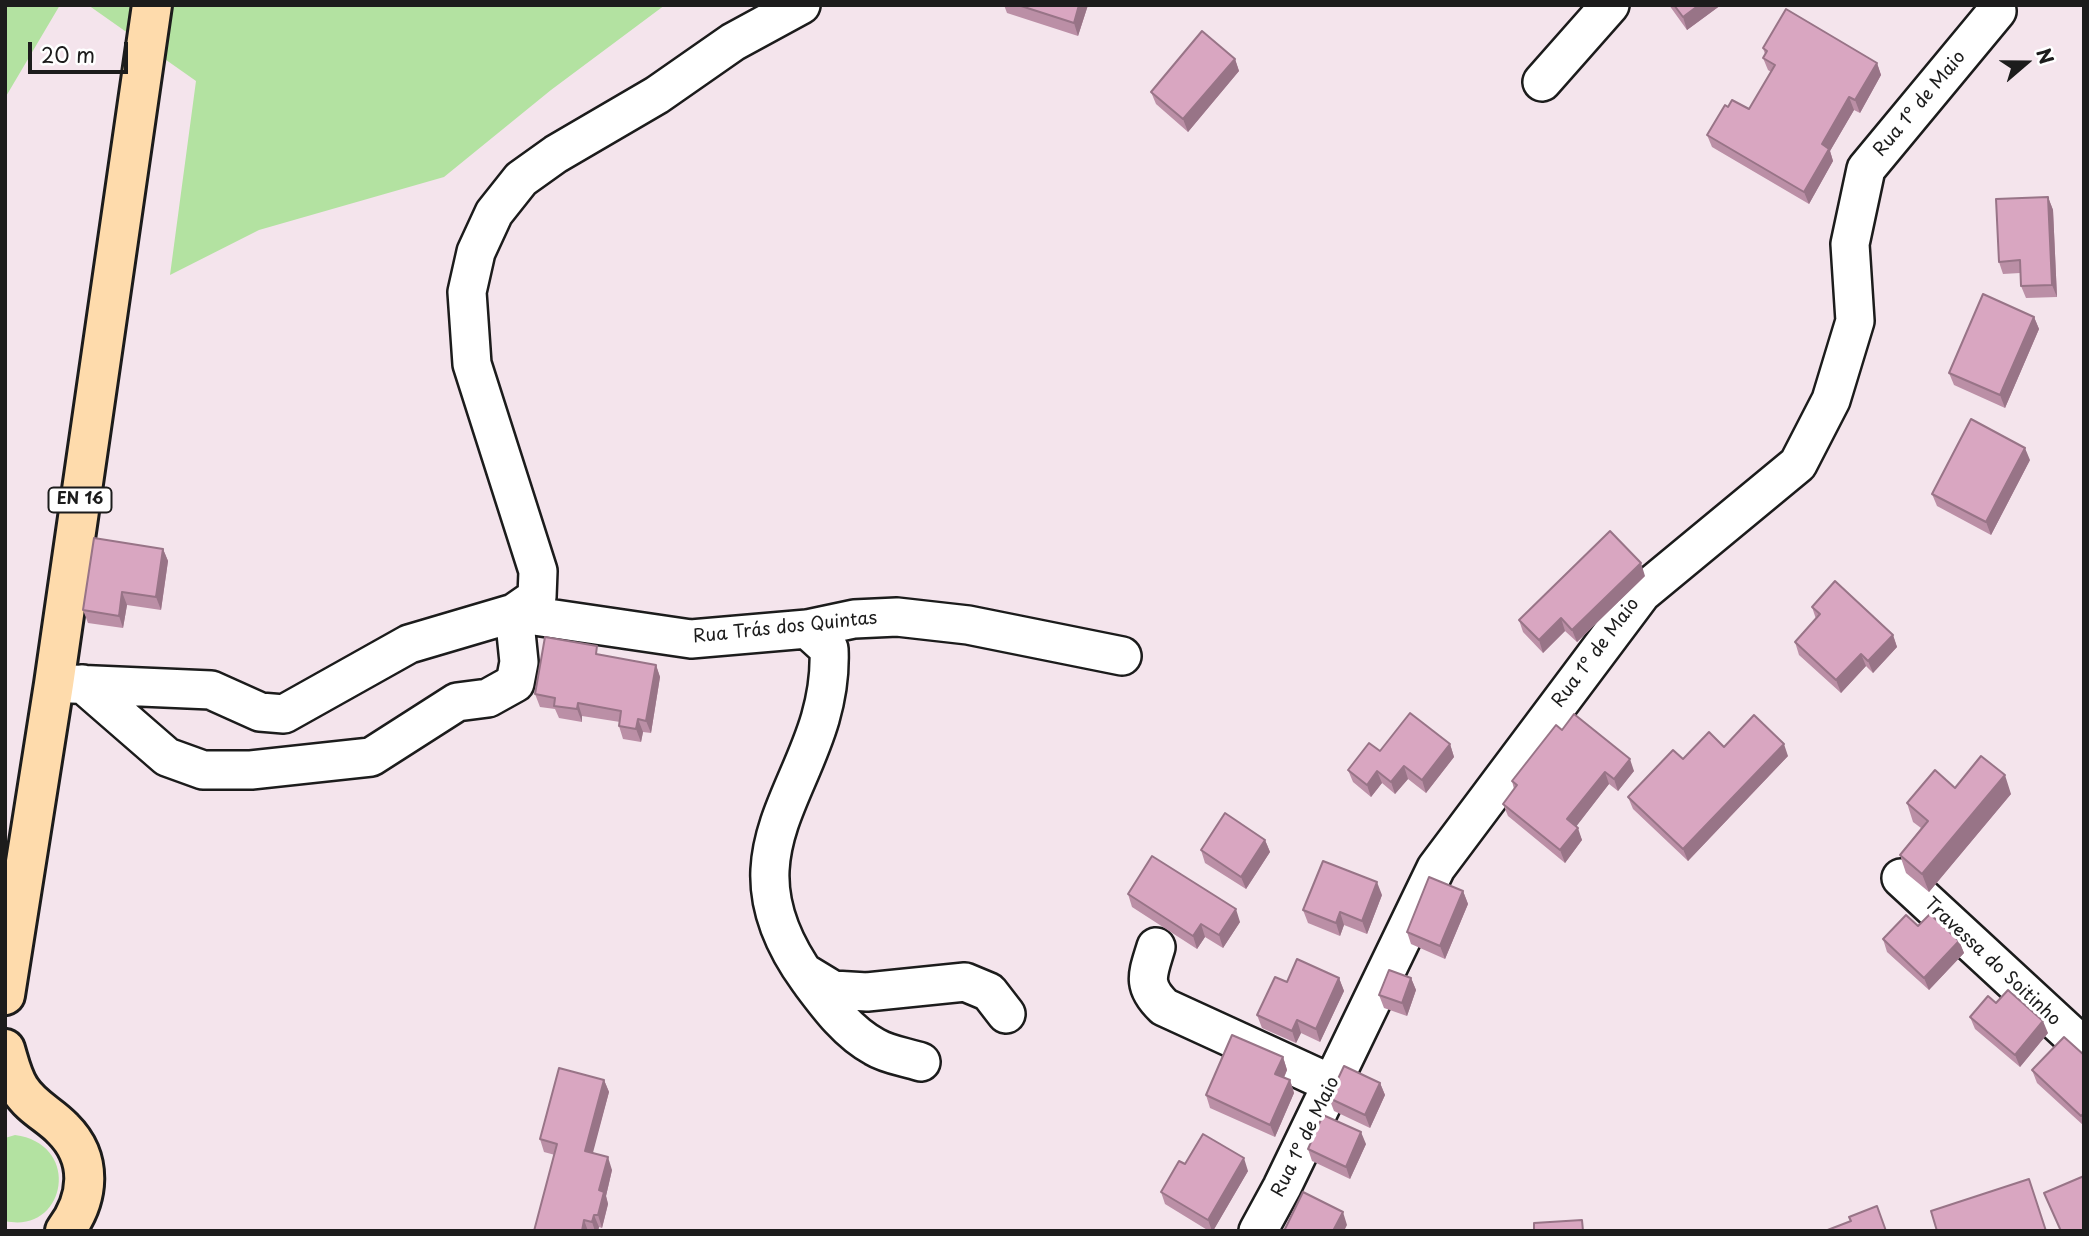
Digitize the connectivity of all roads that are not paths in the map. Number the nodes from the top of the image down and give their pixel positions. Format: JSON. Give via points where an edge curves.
{"nodes":[{"id":1,"x":152,"y":5,"type":"edge"},
{"id":2,"x":801,"y":5,"type":"edge"},
{"id":3,"x":1610,"y":5,"type":"edge"},
{"id":4,"x":1996,"y":5,"type":"edge"},
{"id":5,"x":1542,"y":82,"type":"dead end"},
{"id":6,"x":514,"y":613,"type":"junction"},
{"id":7,"x":807,"y":629,"type":"junction"},
{"id":8,"x":1122,"y":656,"type":"dead end"},
{"id":9,"x":69,"y":684,"type":"junction"},
{"id":10,"x":1901,"y":877,"type":"edge"},
{"id":11,"x":1156,"y":947,"type":"dead end"},
{"id":12,"x":804,"y":973,"type":"junction"},
{"id":13,"x":5,"y":995,"type":"edge"},
{"id":14,"x":1006,"y":1014,"type":"dead end"},
{"id":15,"x":2084,"y":1047,"type":"edge"},
{"id":16,"x":5,"y":1049,"type":"edge"},
{"id":17,"x":921,"y":1062,"type":"dead end"},
{"id":18,"x":1332,"y":1084,"type":"junction"},
{"id":19,"x":5,"y":1109,"type":"edge"},
{"id":20,"x":43,"y":1115,"type":"junction"},
{"id":21,"x":65,"y":1231,"type":"edge"},
{"id":22,"x":1258,"y":1231,"type":"edge"}],
"edges":[{"from":1,"to":9,"type":"main road","number":"EN 16"},
{"from":2,"to":6,"type":"street","via":[[733,42],[521,179],[476,252],[467,292],[472,364],[538,571],[537,597]]},
{"from":3,"to":5,"type":"street"},
{"from":4,"to":18,"type":"street","name":"Rua 1° de Maio","via":[[1997,11],[1866,169],[1850,244],[1855,321],[1831,400],[1798,464],[1642,593],[1436,869]]},
{"from":6,"to":7,"type":"street","name":"Rua Trás dos Quintas","via":[[691,639]]},
{"from":6,"to":9,"type":"street","name":"Rua Trás dos Quintas","via":[[409,644],[284,714],[260,712],[211,690]]},
{"from":6,"to":9,"type":"street","via":[[519,662],[515,683],[488,698],[457,702],[371,757],[251,770],[204,770],[167,757]]},
{"from":7,"to":8,"type":"street","name":"Rua Trás dos Quintas","via":[[854,619],[897,617],[968,625]]},
{"from":7,"to":12,"type":"street","via":[[829,649],[830,675],[809,750],[773,837],[767,875],[778,925]]},
{"from":9,"to":13,"type":"main road","number":"EN 16"},
{"from":10,"to":15,"type":"street","name":"Travessa do Soitinho"},
{"from":11,"to":18,"type":"street","via":[[1147,978],[1152,995],[1164,1007]]},
{"from":12,"to":14,"type":"street","via":[[833,990],[965,982],[989,992]]},
{"from":12,"to":17,"type":"street","via":[[834,1014],[875,1048]]},
{"from":16,"to":20,"type":"main road","via":[[21,1090]]},
{"from":18,"to":22,"type":"street","name":"Rua 1° de Maio"},
{"from":19,"to":20,"type":"main road"},
{"from":20,"to":21,"type":"main road","via":[[77,1146],[84,1169],[85,1192],[78,1214]]}]}
